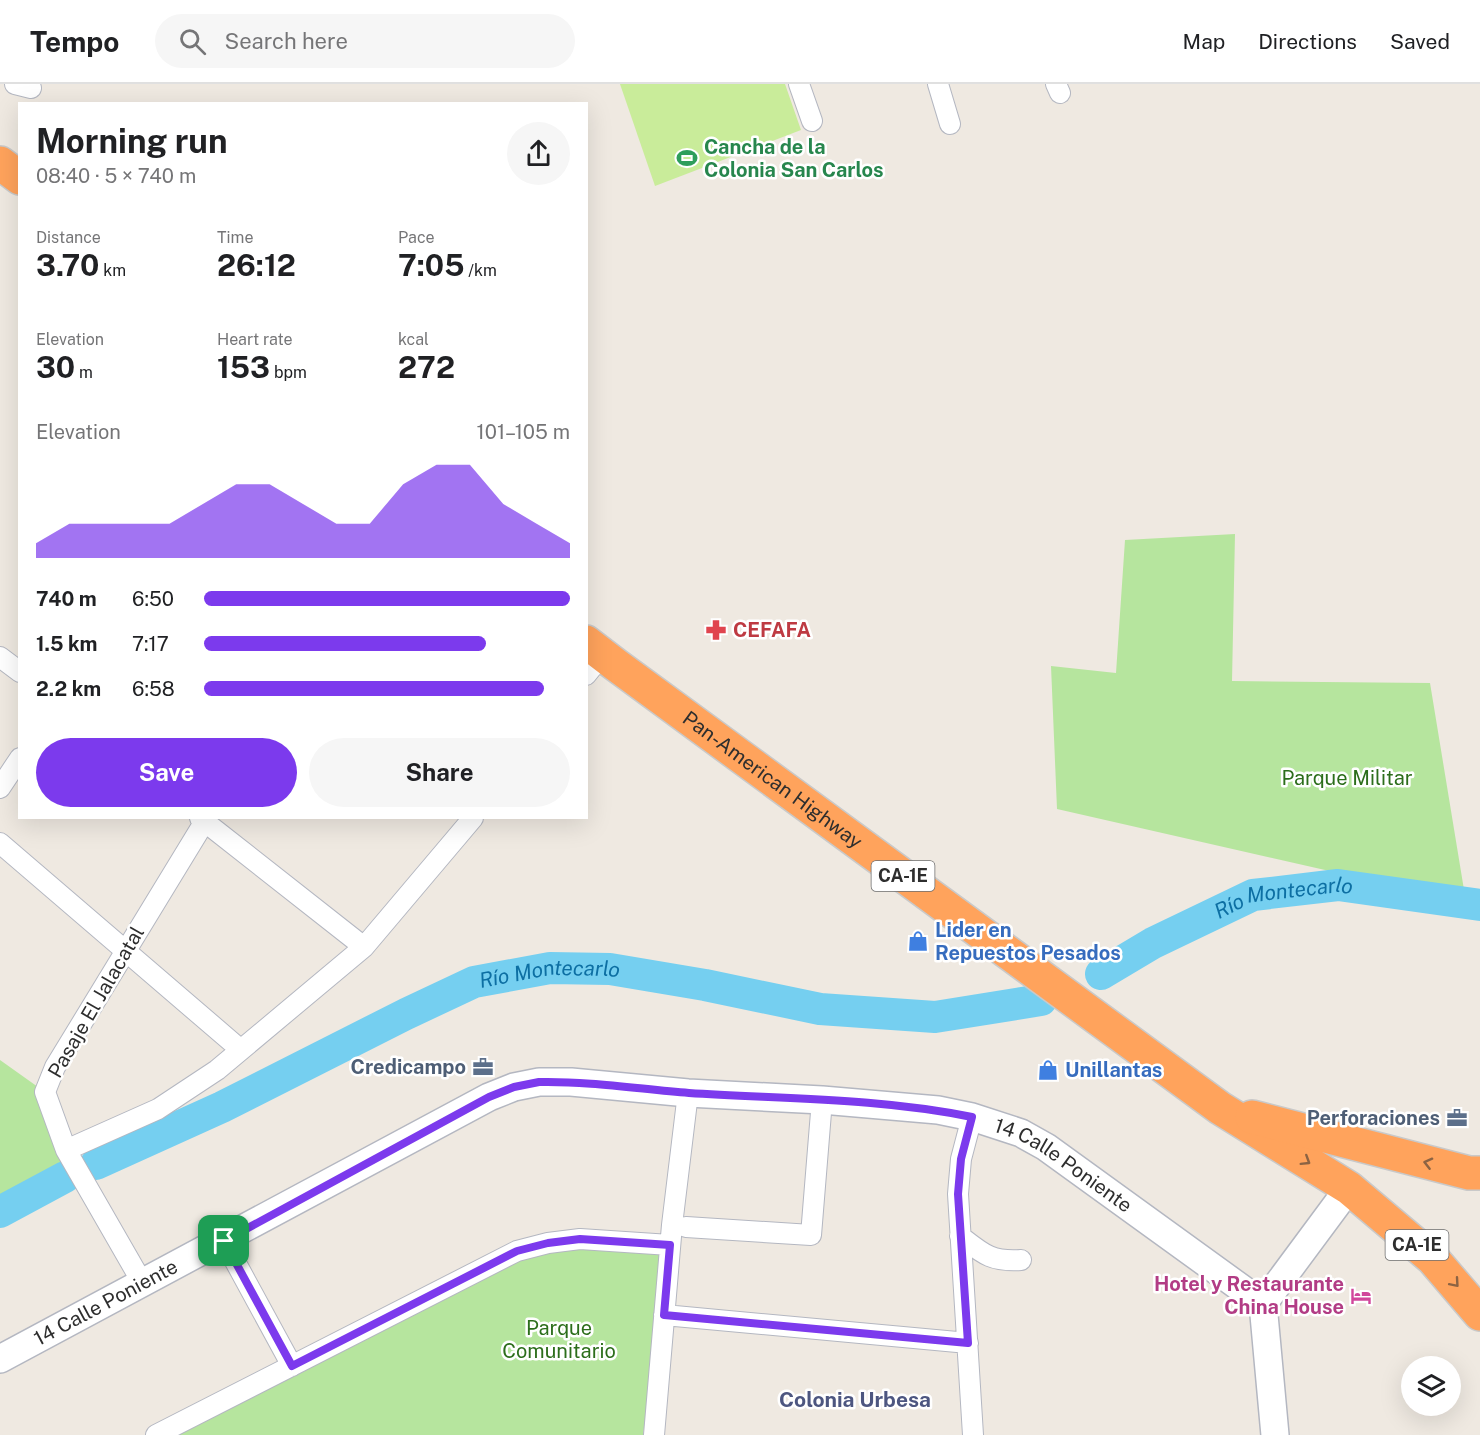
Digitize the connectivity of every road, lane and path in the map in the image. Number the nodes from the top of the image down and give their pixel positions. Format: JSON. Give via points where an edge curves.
{"nodes":[{"id":1,"x":799,"y":84,"type":"edge"},
{"id":2,"x":938,"y":84,"type":"edge"},
{"id":3,"x":812,"y":121,"type":"dead end"},
{"id":4,"x":951,"y":124,"type":"dead end"},
{"id":5,"x":0,"y":163,"type":"edge"},
{"id":6,"x":18,"y":176,"type":"edge"},
{"id":7,"x":0,"y":657,"type":"edge"},
{"id":8,"x":592,"y":657,"type":"edge"},
{"id":9,"x":18,"y":670,"type":"edge"},
{"id":10,"x":18,"y":761,"type":"edge"},
{"id":11,"x":0,"y":788,"type":"edge"},
{"id":12,"x":203,"y":819,"type":"edge"},
{"id":13,"x":472,"y":819,"type":"edge"},
{"id":14,"x":0,"y":843,"type":"edge"},
{"id":15,"x":364,"y":947,"type":"junction"},
{"id":16,"x":125,"y":951,"type":"junction"},
{"id":17,"x":241,"y":1050,"type":"junction"},
{"id":18,"x":688,"y":1093,"type":"junction"},
{"id":19,"x":822,"y":1100,"type":"junction"},
{"id":20,"x":1220,"y":1108,"type":"junction"},
{"id":21,"x":972,"y":1117,"type":"junction"},
{"id":22,"x":66,"y":1150,"type":"junction"},
{"id":23,"x":1377,"y":1150,"type":"junction"},
{"id":24,"x":1480,"y":1173,"type":"edge"},
{"id":25,"x":1349,"y":1188,"type":"junction"},
{"id":26,"x":686,"y":1227,"type":"dead end"},
{"id":27,"x":960,"y":1236,"type":"junction"},
{"id":28,"x":224,"y":1241,"type":"junction"},
{"id":29,"x":670,"y":1245,"type":"junction"},
{"id":30,"x":1021,"y":1260,"type":"dead end"},
{"id":31,"x":143,"y":1284,"type":"junction"},
{"id":32,"x":1263,"y":1304,"type":"junction"},
{"id":33,"x":1479,"y":1311,"type":"edge"},
{"id":34,"x":664,"y":1315,"type":"junction"},
{"id":35,"x":968,"y":1343,"type":"junction"},
{"id":36,"x":0,"y":1359,"type":"edge"},
{"id":37,"x":292,"y":1366,"type":"junction"},
{"id":38,"x":156,"y":1435,"type":"edge"},
{"id":39,"x":654,"y":1435,"type":"edge"},
{"id":40,"x":972,"y":1435,"type":"edge"},
{"id":41,"x":1275,"y":1435,"type":"edge"}],
"edges":[{"from":1,"to":3,"type":"street"},
{"from":2,"to":4,"type":"street"},
{"from":5,"to":6,"type":"highway"},
{"from":7,"to":9,"type":"street"},
{"from":8,"to":20,"type":"highway","name":"Pan-American Highway","number":"CA-1E"},
{"from":10,"to":11,"type":"street"},
{"from":12,"to":15,"type":"street"},
{"from":12,"to":16,"type":"street","name":"Pasaje El Jalacatal"},
{"from":13,"to":15,"type":"street"},
{"from":14,"to":16,"type":"street"},
{"from":15,"to":17,"type":"street"},
{"from":16,"to":17,"type":"street"},
{"from":16,"to":22,"type":"street","name":"Pasaje El Jalacatal","via":[[54,1067],[45,1092]]},
{"from":17,"to":22,"type":"street","via":[[158,1109]]},
{"from":18,"to":19,"type":"street","name":"14 Calle Poniente"},
{"from":18,"to":28,"type":"street","name":"14 Calle Poniente","via":[[571,1082],[514,1087]]},
{"from":18,"to":29,"type":"street"},
{"from":19,"to":21,"type":"street","name":"14 Calle Poniente","via":[[939,1110]]},
{"from":19,"to":26,"type":"street","via":[[811,1235]]},
{"from":20,"to":23,"type":"highway","name":"Pan-American Highway","number":"CA-1E"},
{"from":20,"to":25,"type":"highway","name":"Pan-American Highway","number":"CA-1E","one_way":true},
{"from":21,"to":27,"type":"street","via":[[960,1170]]},
{"from":21,"to":32,"type":"street","name":"14 Calle Poniente","via":[[1021,1133],[1046,1147]]},
{"from":22,"to":31,"type":"street","name":"Pasaje El Jalacatal"},
{"from":24,"to":23,"type":"highway","name":"Pan-American Highway","number":"CA-1E","one_way":true},
{"from":23,"to":25,"type":"highway"},
{"from":25,"to":32,"type":"street"},
{"from":25,"to":33,"type":"highway","name":"Pan-American Highway","number":"CA-1E","one_way":true,"via":[[1433,1259]]},
{"from":27,"to":30,"type":"street","via":[[986,1255],[1002,1261]]},
{"from":27,"to":35,"type":"street"},
{"from":28,"to":31,"type":"street","name":"14 Calle Poniente"},
{"from":28,"to":37,"type":"street"},
{"from":29,"to":34,"type":"street"},
{"from":29,"to":37,"type":"street","via":[[580,1239],[517,1251]]},
{"from":31,"to":36,"type":"street","name":"14 Calle Poniente"},
{"from":32,"to":41,"type":"street"},
{"from":34,"to":35,"type":"street"},
{"from":34,"to":39,"type":"street"},
{"from":35,"to":40,"type":"street"},
{"from":37,"to":38,"type":"street"}]}
